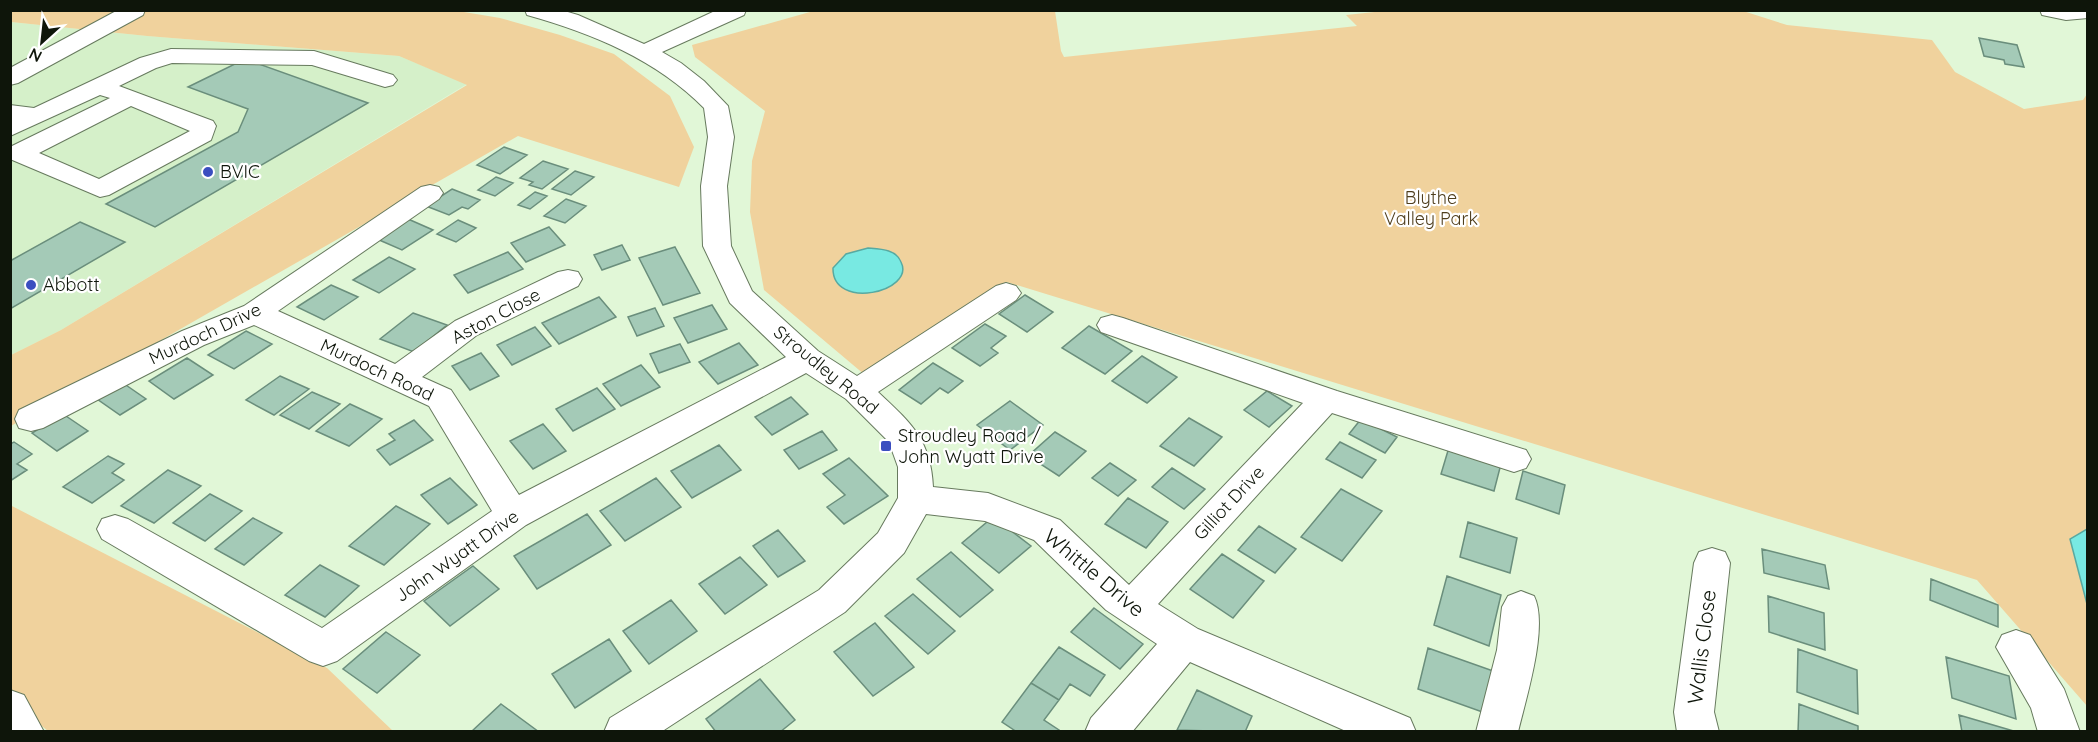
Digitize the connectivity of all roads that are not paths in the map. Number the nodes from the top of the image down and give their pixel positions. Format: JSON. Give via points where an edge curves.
{"nodes":[{"id":1,"x":135,"y":10,"type":"edge"},
{"id":2,"x":535,"y":10,"type":"edge"},
{"id":3,"x":736,"y":10,"type":"edge"},
{"id":4,"x":2068,"y":12,"type":"edge"},
{"id":5,"x":2088,"y":20,"type":"edge"},
{"id":6,"x":644,"y":52,"type":"junction"},
{"id":7,"x":10,"y":78,"type":"edge"},
{"id":8,"x":385,"y":80,"type":"dead end"},
{"id":9,"x":99,"y":86,"type":"junction"},
{"id":10,"x":129,"y":98,"type":"junction"},
{"id":11,"x":10,"y":112,"type":"edge"},
{"id":12,"x":37,"y":116,"type":"junction"},
{"id":13,"x":10,"y":129,"type":"edge"},
{"id":14,"x":430,"y":193,"type":"dead end"},
{"id":15,"x":568,"y":279,"type":"dead end"},
{"id":16,"x":1006,"y":293,"type":"dead end"},
{"id":17,"x":255,"y":313,"type":"junction"},
{"id":18,"x":1112,"y":325,"type":"dead end"},
{"id":19,"x":807,"y":359,"type":"junction"},
{"id":20,"x":397,"y":379,"type":"junction"},
{"id":21,"x":857,"y":391,"type":"junction"},
{"id":22,"x":1326,"y":399,"type":"junction"},
{"id":23,"x":31,"y":419,"type":"dead end"},
{"id":24,"x":1514,"y":459,"type":"dead end"},
{"id":25,"x":916,"y":499,"type":"junction"},
{"id":26,"x":513,"y":515,"type":"junction"},
{"id":27,"x":115,"y":529,"type":"dead end"},
{"id":28,"x":1712,"y":563,"type":"dead end"},
{"id":29,"x":1132,"y":607,"type":"junction"},
{"id":30,"x":1521,"y":607,"type":"dead end"},
{"id":31,"x":1184,"y":642,"type":"junction"},
{"id":32,"x":2016,"y":648,"type":"dead end"},
{"id":33,"x":10,"y":708,"type":"edge"},
{"id":34,"x":642,"y":727,"type":"edge"},
{"id":35,"x":23,"y":732,"type":"edge"},
{"id":36,"x":1106,"y":732,"type":"edge"},
{"id":37,"x":1395,"y":732,"type":"edge"},
{"id":38,"x":1497,"y":732,"type":"edge"},
{"id":39,"x":1698,"y":732,"type":"edge"},
{"id":40,"x":2059,"y":732,"type":"edge"}],
"edges":[{"from":1,"to":7,"type":"street"},
{"from":2,"to":6,"type":"street","name":"Stroudley Road","via":[[570,20]]},
{"from":3,"to":6,"type":"street"},
{"from":4,"to":5,"type":"street"},
{"from":6,"to":19,"type":"street","name":"Stroudley Road","via":[[673,68],[716,106],[721,137],[714,186],[717,246],[740,296]]},
{"from":8,"to":9,"type":"street","via":[[314,58],[181,56],[159,58]]},
{"from":9,"to":10,"type":"street"},
{"from":9,"to":12,"type":"street"},
{"from":10,"to":10,"type":"street","via":[[204,126],[202,135],[100,189],[18,153]]},
{"from":11,"to":12,"type":"street"},
{"from":12,"to":13,"type":"street"},
{"from":14,"to":17,"type":"street","name":"Murdoch Drive"},
{"from":15,"to":20,"type":"street","name":"Aston Close","via":[[466,328]]},
{"from":16,"to":21,"type":"street"},
{"from":17,"to":20,"type":"street","name":"Murdoch Road"},
{"from":17,"to":23,"type":"street","name":"Murdoch Drive","via":[[193,338]]},
{"from":18,"to":22,"type":"street"},
{"from":19,"to":21,"type":"street","name":"Stroudley Road"},
{"from":19,"to":26,"type":"street","name":"John Wyatt Drive"},
{"from":20,"to":26,"type":"street","name":"Murdoch Road","via":[[440,398]]},
{"from":21,"to":25,"type":"street","name":"Stroudley Road","via":[[903,436],[915,467]]},
{"from":22,"to":24,"type":"street"},
{"from":22,"to":29,"type":"street","name":"Gilliot Drive"},
{"from":25,"to":29,"type":"street","name":"Whittle Drive","via":[[988,507],[1047,530]]},
{"from":25,"to":34,"type":"street","via":[[891,543],[832,601]]},
{"from":26,"to":27,"type":"street","name":"John Wyatt Drive","via":[[324,649]]},
{"from":28,"to":39,"type":"street","name":"Wallis Close","via":[[1694,712]]},
{"from":29,"to":31,"type":"street","name":"Whittle Drive"},
{"from":30,"to":38,"type":"street","via":[[1517,650]]},
{"from":31,"to":36,"type":"street"},
{"from":31,"to":37,"type":"street","name":"Whittle Drive"},
{"from":32,"to":40,"type":"street","via":[[2050,702]]},
{"from":33,"to":35,"type":"street"}]}
